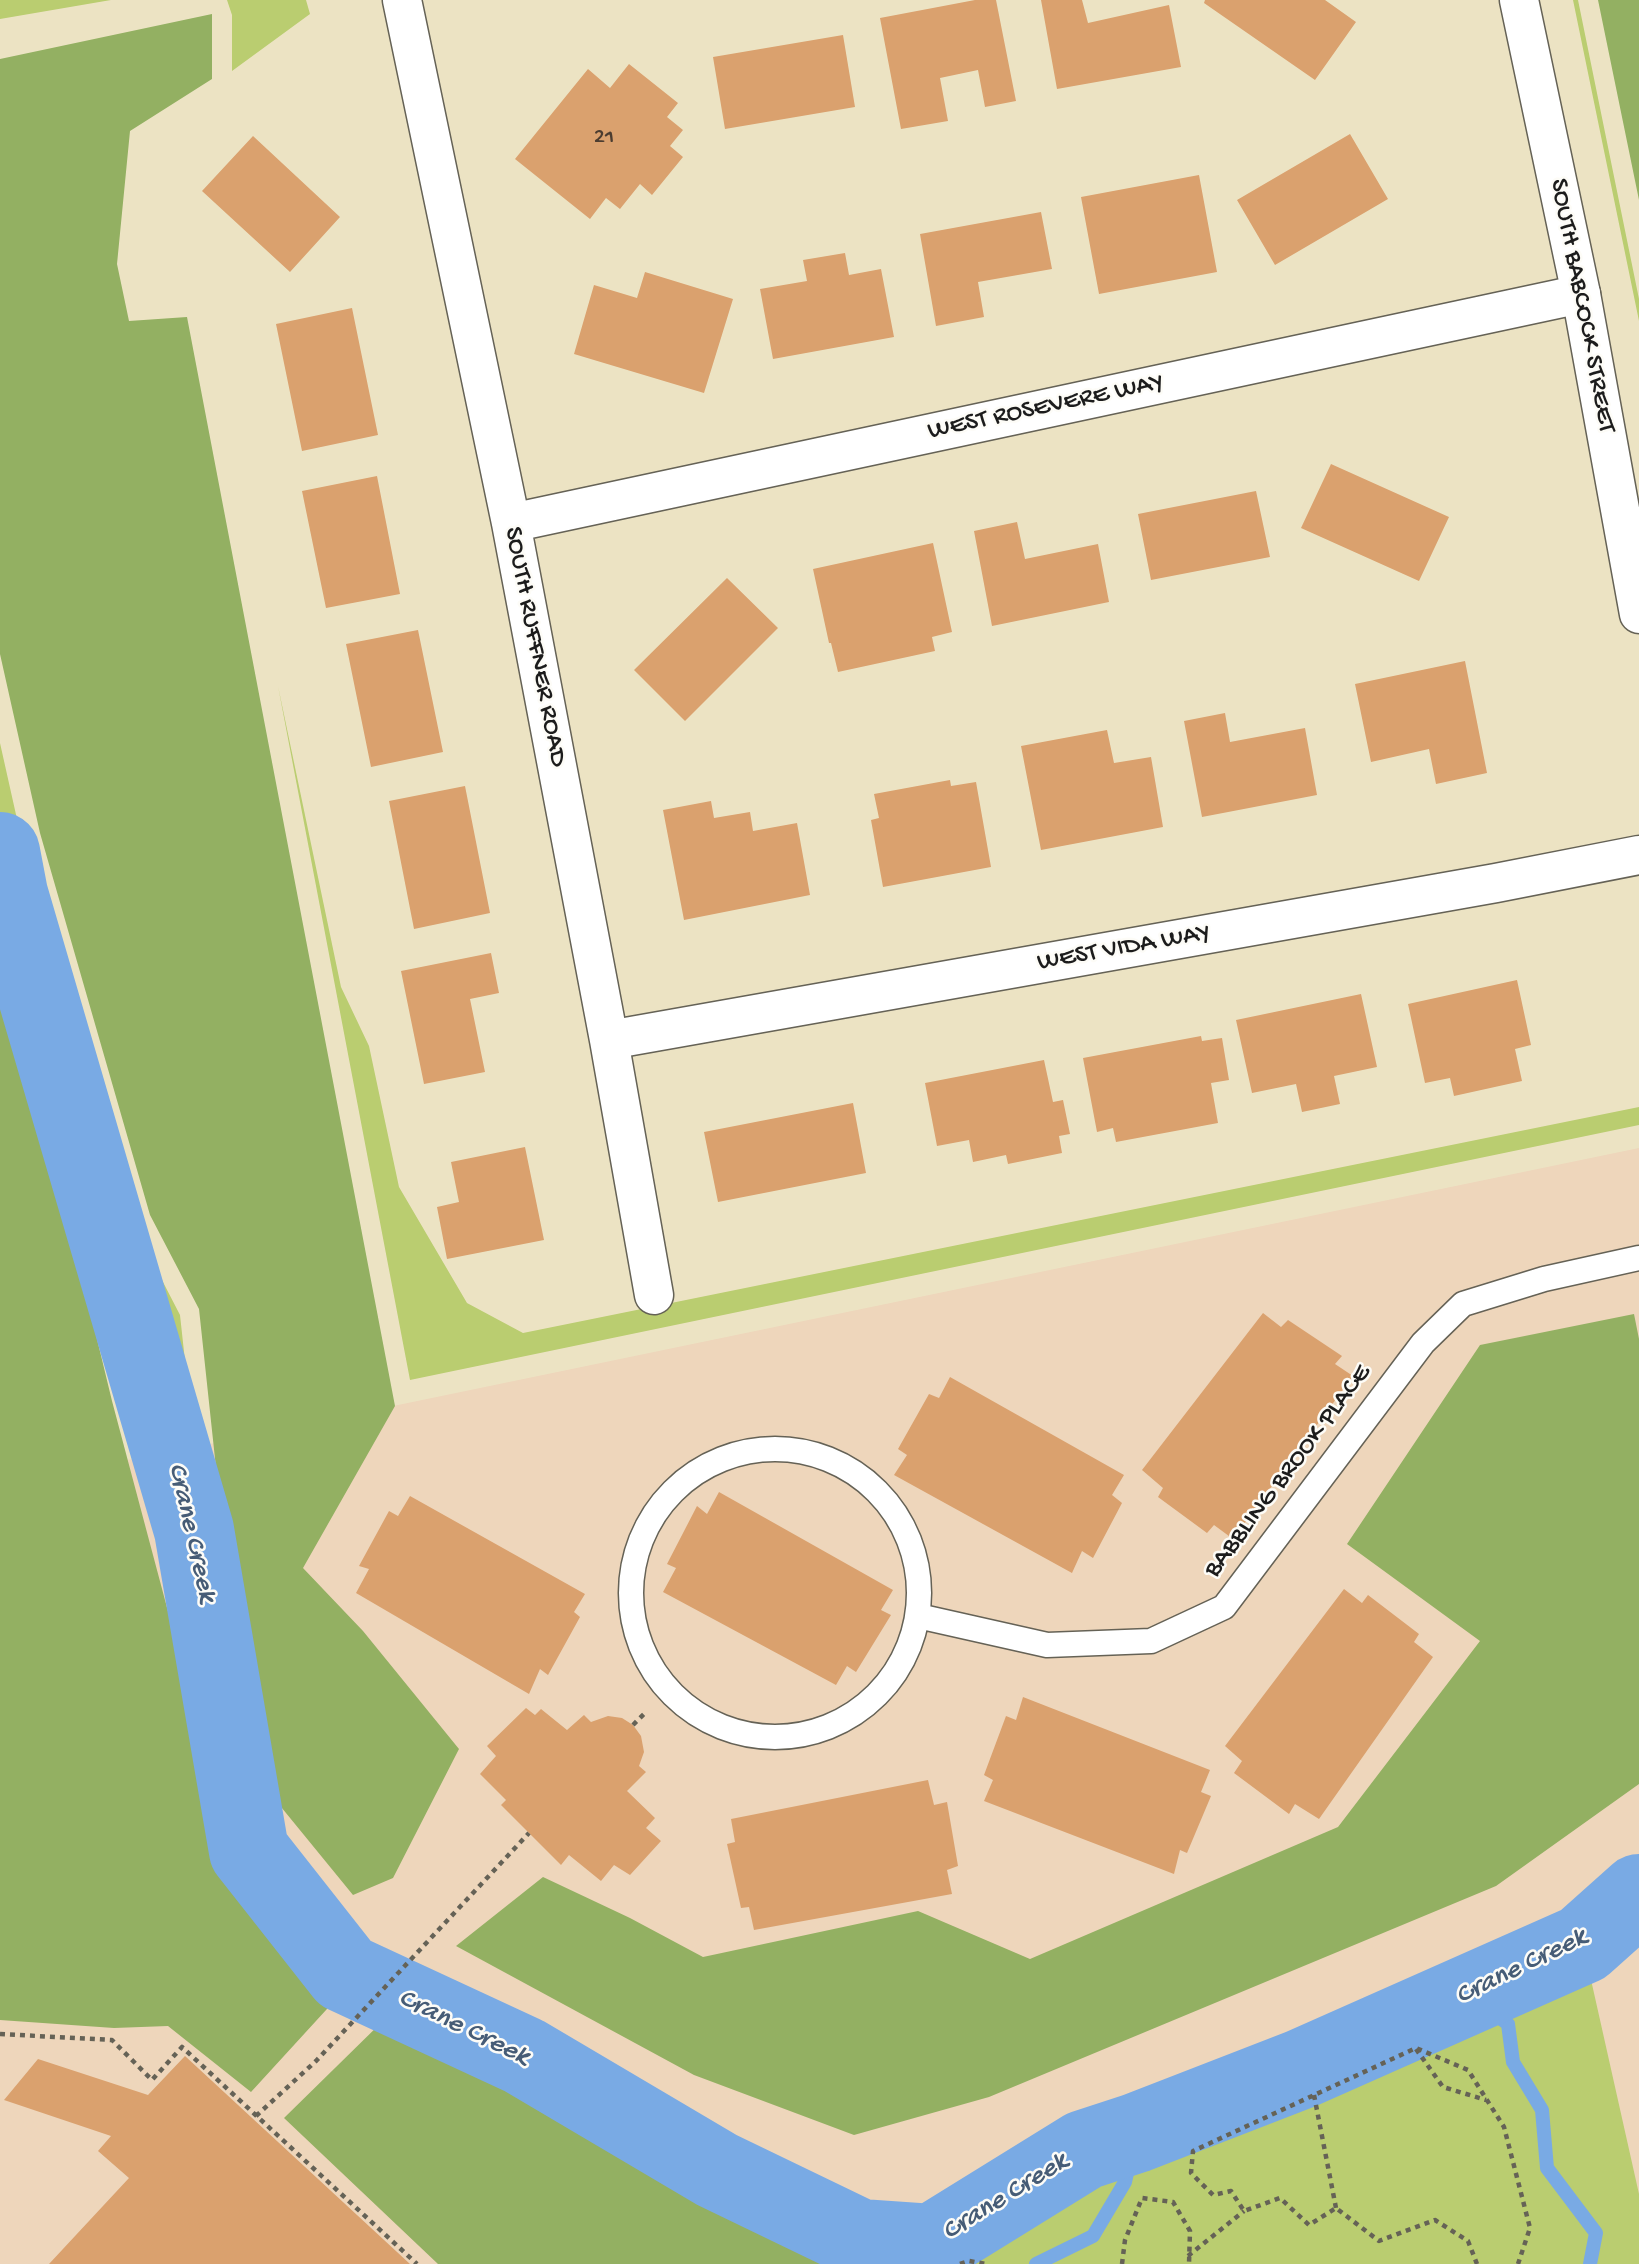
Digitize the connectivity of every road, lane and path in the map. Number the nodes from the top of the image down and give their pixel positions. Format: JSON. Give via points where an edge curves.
{"nodes":[{"id":1,"x":402,"y":0,"type":"edge"},
{"id":2,"x":1519,"y":0,"type":"edge"},
{"id":3,"x":1581,"y":294,"type":"junction"},
{"id":4,"x":511,"y":523,"type":"junction"},
{"id":5,"x":1639,"y":614,"type":"edge"},
{"id":6,"x":1639,"y":855,"type":"edge"},
{"id":7,"x":609,"y":1040,"type":"junction"},
{"id":8,"x":1639,"y":1258,"type":"edge"},
{"id":9,"x":654,"y":1295,"type":"dead end"},
{"id":10,"x":918,"y":1616,"type":"junction"},
{"id":11,"x":647,"y":1711,"type":"dead end"},
{"id":12,"x":634,"y":1725,"type":"dead end"},
{"id":13,"x":529,"y":1833,"type":"dead end"},
{"id":14,"x":0,"y":2034,"type":"edge"},
{"id":15,"x":1416,"y":2048,"type":"junction"},
{"id":16,"x":1314,"y":2095,"type":"junction"},
{"id":17,"x":1487,"y":2101,"type":"junction"},
{"id":18,"x":256,"y":2116,"type":"junction"},
{"id":19,"x":1336,"y":2208,"type":"junction"},
{"id":20,"x":1244,"y":2211,"type":"junction"},
{"id":21,"x":1188,"y":2256,"type":"junction"},
{"id":22,"x":417,"y":2264,"type":"edge"},
{"id":23,"x":960,"y":2264,"type":"edge"},
{"id":24,"x":986,"y":2264,"type":"edge"},
{"id":25,"x":1122,"y":2264,"type":"edge"},
{"id":26,"x":1189,"y":2264,"type":"edge"},
{"id":27,"x":1477,"y":2264,"type":"edge"},
{"id":28,"x":1518,"y":2264,"type":"edge"}],
"edges":[{"from":1,"to":4,"type":"street","name":"SOUTH RUFFNER ROAD"},
{"from":2,"to":3,"type":"street","name":"SOUTH BABCOCK STREET"},
{"from":3,"to":4,"type":"street","name":"WEST ROSEVERE WAY"},
{"from":3,"to":5,"type":"street","name":"SOUTH BABCOCK STREET"},
{"from":4,"to":7,"type":"street","name":"SOUTH RUFFNER ROAD"},
{"from":6,"to":7,"type":"street","name":"WEST VIDA WAY"},
{"from":7,"to":9,"type":"street","name":"SOUTH RUFFNER ROAD"},
{"from":8,"to":10,"type":"lane","name":"BABBLING BROOK PLACE","via":[[1544,1279],[1463,1304],[1423,1343],[1224,1607],[1151,1641],[1047,1645]]},
{"from":10,"to":10,"type":"lane","via":[[918,1571],[898,1518],[878,1491],[841,1464],[798,1450],[752,1450],[708,1464],[672,1491],[645,1528],[631,1571],[632,1622],[650,1668],[683,1706],[727,1730],[777,1738],[826,1728],[870,1702],[902,1664]]},
{"from":11,"to":12,"type":"path"},
{"from":13,"to":18,"type":"path","via":[[316,2061]]},
{"from":14,"to":18,"type":"path","via":[[112,2040],[152,2080],[182,2047]]},
{"from":15,"to":16,"type":"path"},
{"from":15,"to":17,"type":"path","via":[[1468,2070]]},
{"from":15,"to":17,"type":"path","via":[[1443,2087]]},
{"from":16,"to":19,"type":"path"},
{"from":16,"to":20,"type":"path","via":[[1193,2151],[1191,2173],[1213,2195],[1231,2191]]},
{"from":17,"to":28,"type":"path","via":[[1504,2127],[1530,2228]]},
{"from":18,"to":22,"type":"path"},
{"from":19,"to":20,"type":"path","via":[[1310,2225],[1280,2198]]},
{"from":19,"to":27,"type":"path","via":[[1379,2241],[1435,2220],[1468,2241]]},
{"from":20,"to":21,"type":"path"},
{"from":21,"to":25,"type":"path","via":[[1190,2231],[1172,2202],[1142,2198],[1125,2239]]},
{"from":21,"to":26,"type":"path"},
{"from":23,"to":24,"type":"path"}]}
